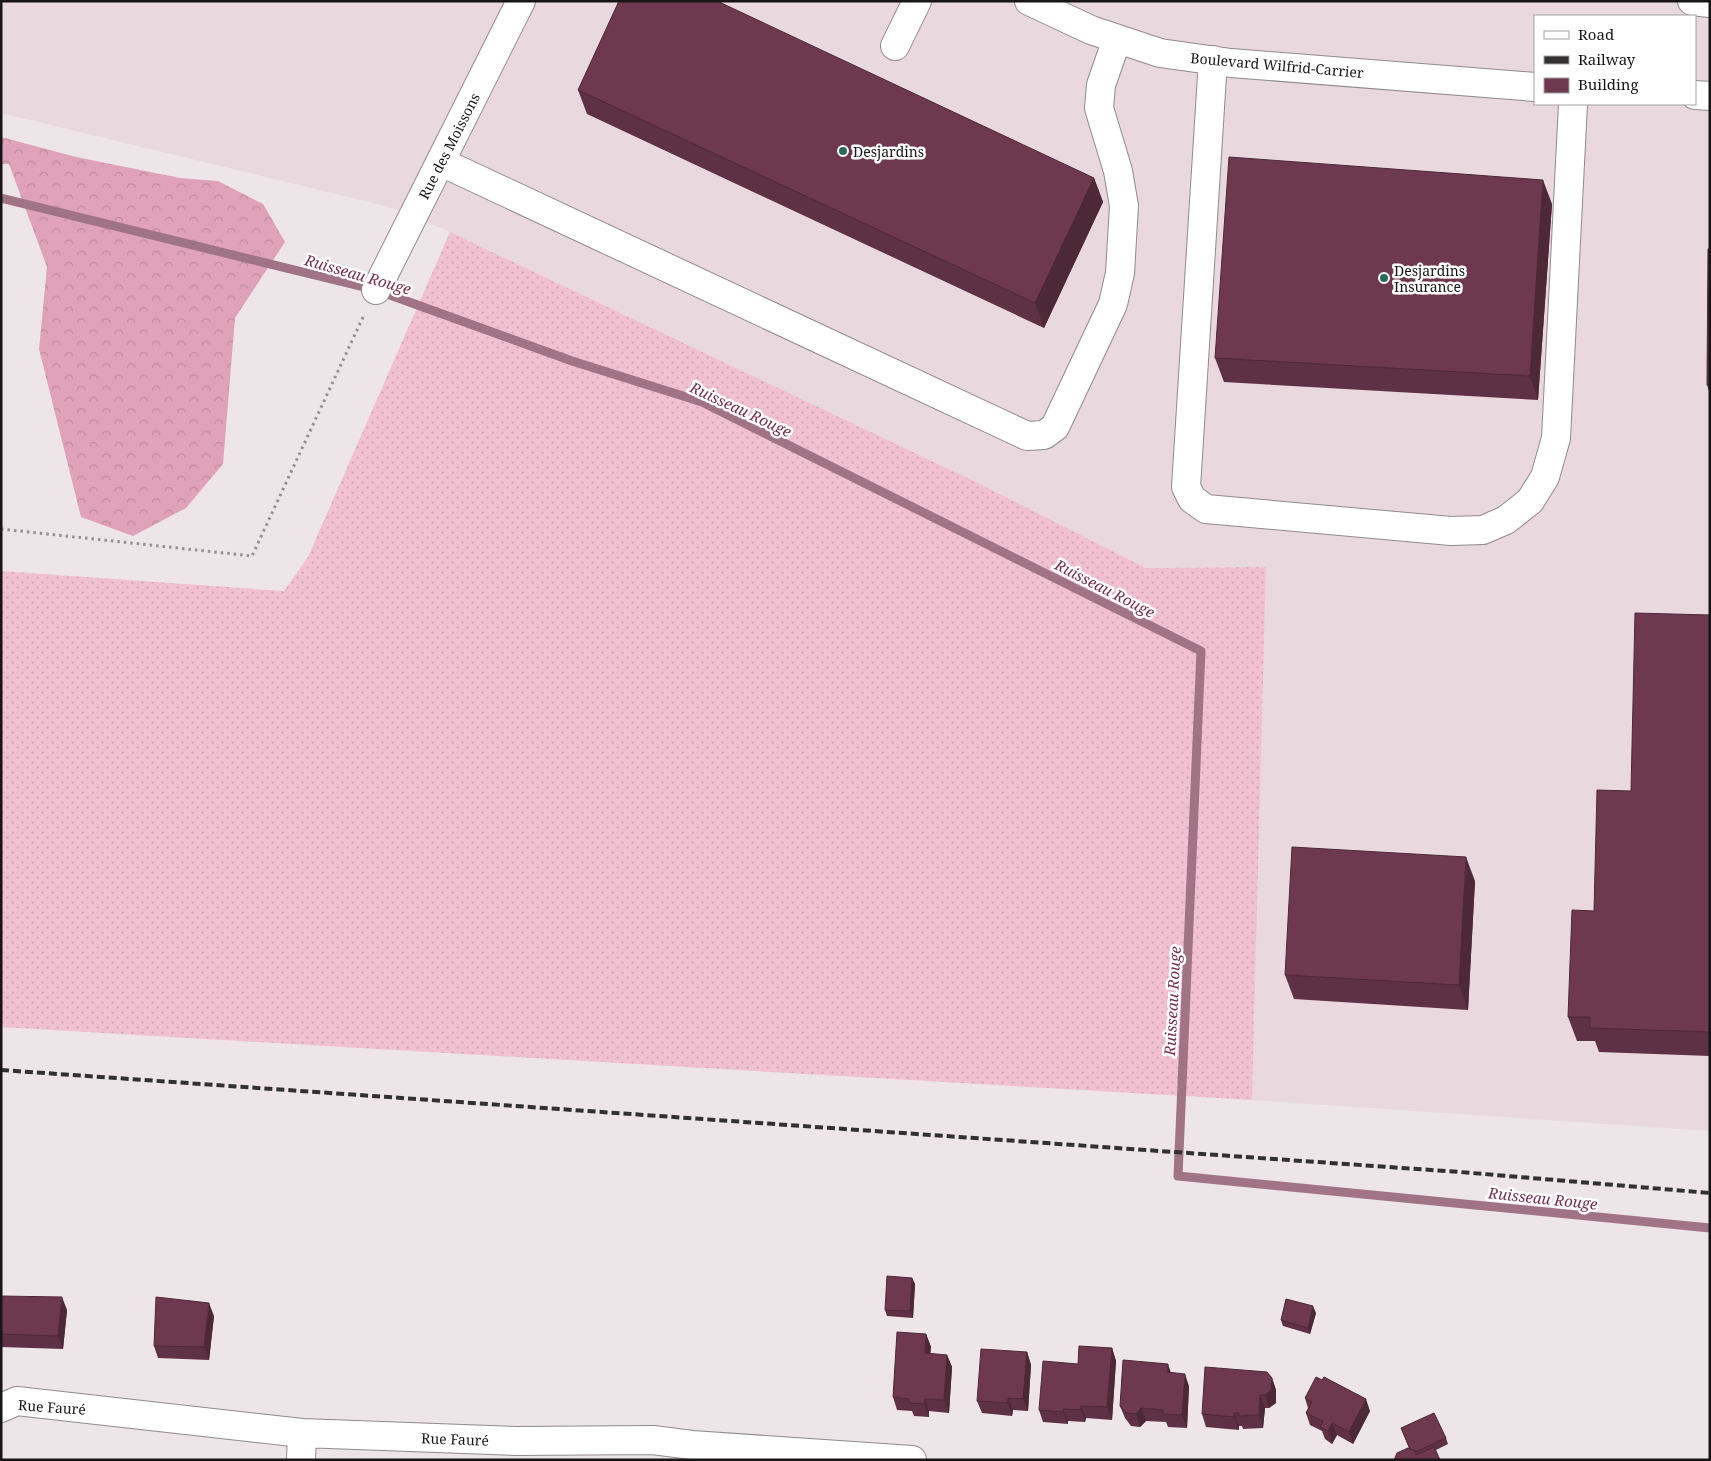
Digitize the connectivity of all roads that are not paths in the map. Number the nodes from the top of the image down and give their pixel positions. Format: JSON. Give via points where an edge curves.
{"nodes":[{"id":1,"x":521,"y":1,"type":"edge"},
{"id":2,"x":917,"y":1,"type":"edge"},
{"id":3,"x":1029,"y":1,"type":"edge"},
{"id":4,"x":1692,"y":1,"type":"edge"},
{"id":5,"x":1699,"y":2,"type":"edge"},
{"id":6,"x":1710,"y":3,"type":"edge"},
{"id":7,"x":1117,"y":39,"type":"junction"},
{"id":8,"x":895,"y":46,"type":"dead end"},
{"id":9,"x":1213,"y":60,"type":"junction"},
{"id":10,"x":1534,"y":87,"type":"edge"},
{"id":11,"x":1696,"y":95,"type":"edge"},
{"id":12,"x":1710,"y":96,"type":"edge"},
{"id":13,"x":1573,"y":105,"type":"edge"},
{"id":14,"x":441,"y":162,"type":"junction"},
{"id":15,"x":376,"y":290,"type":"road end"},
{"id":16,"x":1,"y":1408,"type":"edge"},
{"id":17,"x":302,"y":1433,"type":"junction"},
{"id":18,"x":652,"y":1450,"type":"edge"},
{"id":19,"x":301,"y":1460,"type":"edge"},
{"id":20,"x":912,"y":1460,"type":"edge"}],
"edges":[{"from":1,"to":14,"type":"street","name":"Rue des Moissons"},
{"from":2,"to":8,"type":"street"},
{"from":3,"to":7,"type":"street","name":"Boulevard Wilfrid-Carrier"},
{"from":4,"to":5,"type":"street"},
{"from":5,"to":6,"type":"street"},
{"from":7,"to":9,"type":"street","name":"Boulevard Wilfrid-Carrier","via":[[1160,53]]},
{"from":7,"to":14,"type":"street","via":[[1101,85],[1099,108],[1118,171],[1124,206],[1120,273],[1113,304],[1065,407],[1055,426],[1044,435],[1027,436]]},
{"from":9,"to":10,"type":"street","name":"Boulevard Wilfrid-Carrier"},
{"from":9,"to":13,"type":"street","via":[[1186,487],[1192,499],[1206,509],[1451,531],[1483,530],[1506,520],[1530,501],[1545,477],[1556,438]]},
{"from":11,"to":12,"type":"street"},
{"from":14,"to":15,"type":"street","name":"Rue des Moissons"},
{"from":16,"to":17,"type":"street","name":"Rue Fauré","via":[[17,1401]]},
{"from":17,"to":18,"type":"street","name":"Rue Fauré"},
{"from":17,"to":19,"type":"street"},
{"from":18,"to":20,"type":"street","name":"Rue Fauré","via":[[692,1445]]}]}
